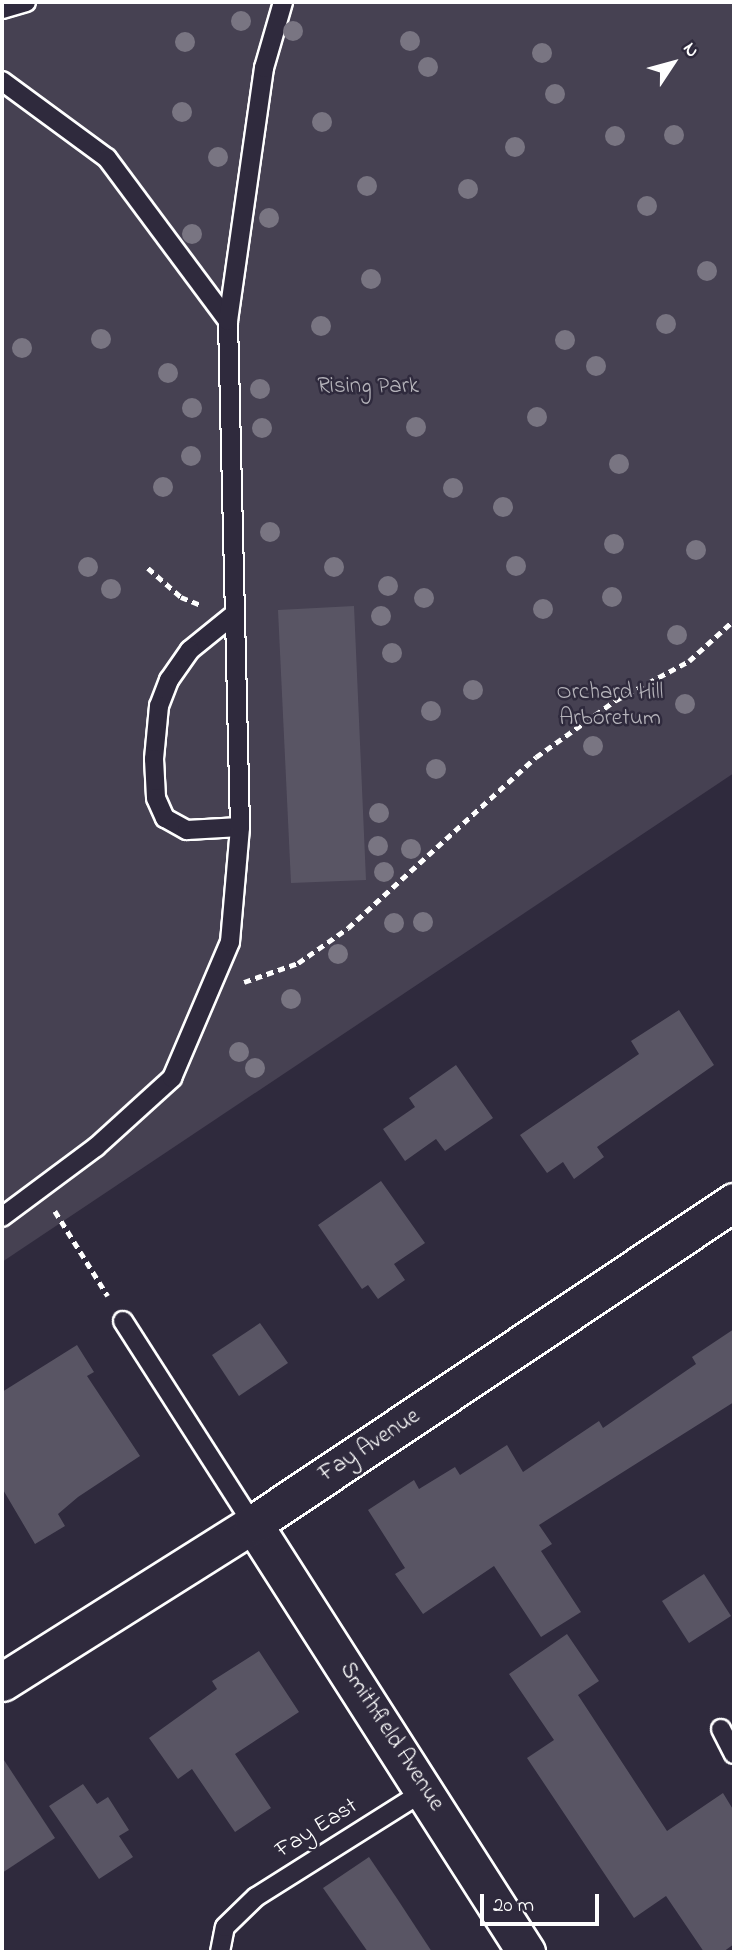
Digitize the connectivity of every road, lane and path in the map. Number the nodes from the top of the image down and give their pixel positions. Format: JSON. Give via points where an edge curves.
{"nodes":[{"id":1,"x":26,"y":2,"type":"edge"},
{"id":2,"x":283,"y":2,"type":"edge"},
{"id":3,"x":2,"y":9,"type":"edge"},
{"id":4,"x":2,"y":80,"type":"edge"},
{"id":5,"x":228,"y":321,"type":"junction"},
{"id":6,"x":148,"y":568,"type":"dead end"},
{"id":7,"x":181,"y":597,"type":"dead end"},
{"id":8,"x":232,"y":616,"type":"junction"},
{"id":9,"x":734,"y":620,"type":"edge"},
{"id":10,"x":240,"y":827,"type":"junction"},
{"id":11,"x":208,"y":994,"type":"junction"},
{"id":12,"x":41,"y":1188,"type":"junction"},
{"id":13,"x":734,"y":1202,"type":"edge"},
{"id":14,"x":2,"y":1217,"type":"edge"},
{"id":15,"x":123,"y":1321,"type":"joint"},
{"id":16,"x":253,"y":1524,"type":"junction"},
{"id":17,"x":2,"y":1682,"type":"edge"},
{"id":18,"x":721,"y":1729,"type":"dead end"},
{"id":19,"x":734,"y":1754,"type":"edge"},
{"id":20,"x":426,"y":1790,"type":"junction"},
{"id":21,"x":220,"y":1952,"type":"edge"},
{"id":22,"x":526,"y":1952,"type":"edge"}],
"edges":[{"from":1,"to":3,"type":"lane"},
{"from":2,"to":5,"type":"lane","via":[[264,68]]},
{"from":4,"to":5,"type":"lane","via":[[107,158]]},
{"from":5,"to":8,"type":"lane"},
{"from":6,"to":7,"type":"path"},
{"from":8,"to":10,"type":"lane"},
{"from":8,"to":10,"type":"lane","via":[[190,650],[169,680],[159,706],[154,759],[156,798],[165,818],[187,830]]},
{"from":9,"to":11,"type":"path","via":[[689,661],[616,700],[536,757],[448,841],[298,964]]},
{"from":10,"to":11,"type":"lane","via":[[230,942]]},
{"from":11,"to":12,"type":"lane","via":[[172,1078]]},
{"from":12,"to":14,"type":"lane"},
{"from":12,"to":15,"type":"path"},
{"from":13,"to":16,"type":"street","name":"Fay Avenue"},
{"from":15,"to":16,"type":"lane"},
{"from":16,"to":17,"type":"street","name":"Fay Avenue"},
{"from":16,"to":20,"type":"street","name":"Smithfield Avenue"},
{"from":18,"to":19,"type":"lane"},
{"from":20,"to":21,"type":"lane","name":"Fay East","via":[[236,1912]]},
{"from":20,"to":22,"type":"street","name":"Smithfield Avenue"}]}
